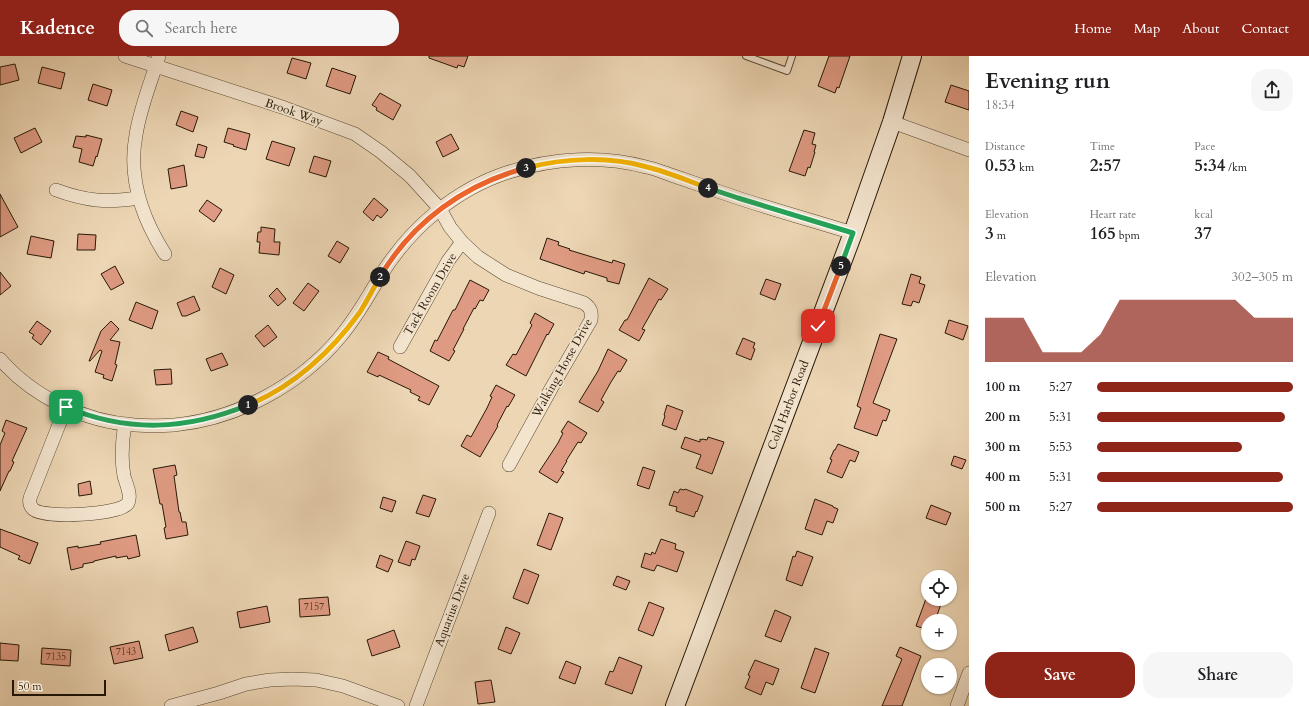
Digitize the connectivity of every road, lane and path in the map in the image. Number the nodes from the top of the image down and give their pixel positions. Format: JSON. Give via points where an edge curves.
{"nodes":[{"id":1,"x":126,"y":56,"type":"edge"},
{"id":2,"x":746,"y":56,"type":"edge"},
{"id":3,"x":792,"y":56,"type":"edge"},
{"id":4,"x":912,"y":56,"type":"edge"},
{"id":5,"x":158,"y":61,"type":"edge"},
{"id":6,"x":892,"y":122,"type":"junction"},
{"id":7,"x":969,"y":150,"type":"edge"},
{"id":8,"x":56,"y":190,"type":"dead end"},
{"id":9,"x":138,"y":198,"type":"junction"},
{"id":10,"x":440,"y":209,"type":"junction"},
{"id":11,"x":853,"y":233,"type":"junction"},
{"id":12,"x":462,"y":242,"type":"junction"},
{"id":13,"x":165,"y":254,"type":"dead end"},
{"id":14,"x":400,"y":347,"type":"dead end"},
{"id":15,"x":0,"y":359,"type":"edge"},
{"id":16,"x":66,"y":407,"type":"junction"},
{"id":17,"x":125,"y":424,"type":"junction"},
{"id":18,"x":509,"y":466,"type":"dead end"},
{"id":19,"x":489,"y":513,"type":"dead end"},
{"id":20,"x":969,"y":673,"type":"edge"},
{"id":21,"x":171,"y":706,"type":"edge"},
{"id":22,"x":398,"y":706,"type":"edge"},
{"id":23,"x":416,"y":706,"type":"edge"},
{"id":24,"x":675,"y":706,"type":"edge"},
{"id":25,"x":956,"y":706,"type":"edge"}],
"edges":[{"from":1,"to":5,"type":"street","name":"Brook Way"},
{"from":2,"to":3,"type":"lane","via":[[787,71]]},
{"from":4,"to":6,"type":"main road","name":"Cold Harbor Road"},
{"from":5,"to":9,"type":"street","via":[[135,136],[135,179]]},
{"from":5,"to":10,"type":"street","name":"Brook Way","via":[[228,90],[355,134],[410,176]]},
{"from":6,"to":7,"type":"street"},
{"from":6,"to":11,"type":"main road","name":"Cold Harbor Road"},
{"from":8,"to":9,"type":"street","via":[[82,199],[101,201]]},
{"from":9,"to":13,"type":"street","via":[[151,230]]},
{"from":10,"to":11,"type":"street","via":[[484,182],[509,172],[536,165],[592,160],[647,167]]},
{"from":10,"to":12,"type":"street","name":"Walking Horse Drive"},
{"from":10,"to":17,"type":"street","via":[[400,247],[340,338],[295,378],[252,403],[200,421],[156,426]]},
{"from":11,"to":24,"type":"main road","name":"Cold Harbor Road"},
{"from":12,"to":14,"type":"street","name":"Tack Room Drive","via":[[448,261]]},
{"from":12,"to":18,"type":"street","name":"Walking Horse Drive","via":[[478,257],[506,275],[584,303],[592,313],[591,320]]},
{"from":15,"to":16,"type":"street","via":[[22,380]]},
{"from":16,"to":17,"type":"street"},
{"from":16,"to":17,"type":"street","via":[[30,498],[29,504],[37,511],[58,515],[80,515],[126,506],[130,497],[124,477],[122,456]]},
{"from":19,"to":23,"type":"street","name":"Aquarius Drive"},
{"from":20,"to":25,"type":"street"},
{"from":21,"to":22,"type":"street","via":[[246,684],[293,679],[316,680],[343,686]]}]}
